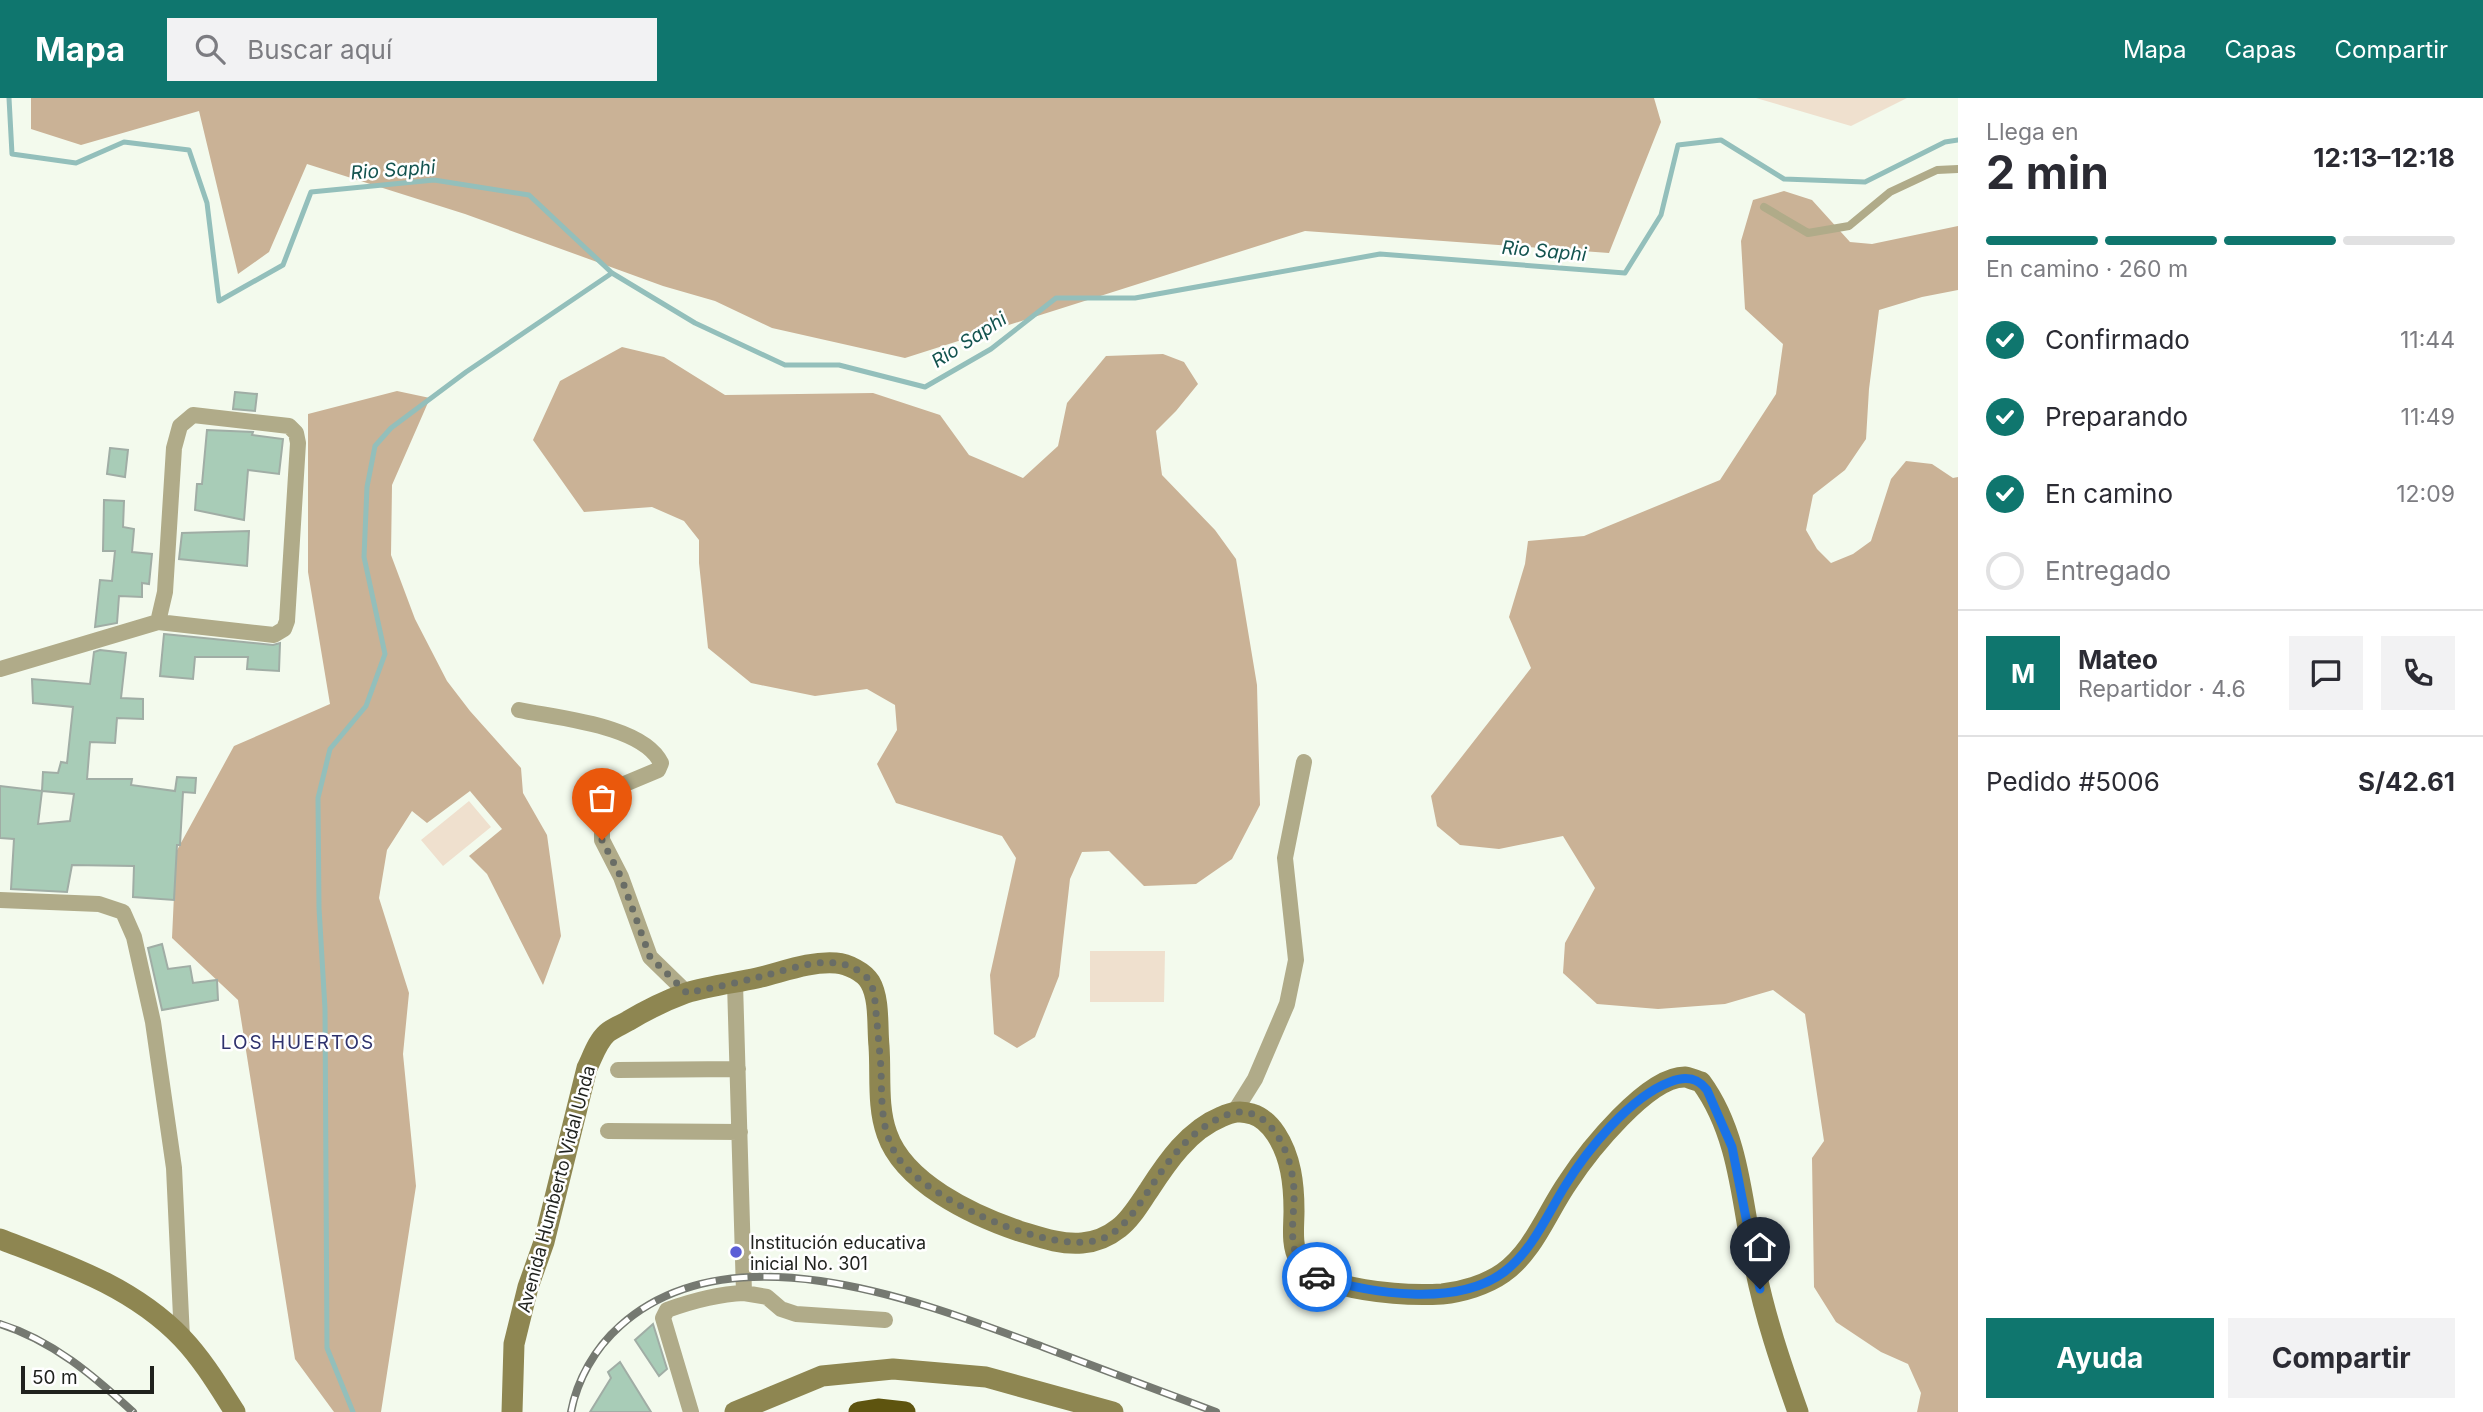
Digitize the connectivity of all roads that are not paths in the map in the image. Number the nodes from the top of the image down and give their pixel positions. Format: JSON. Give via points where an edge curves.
{"nodes":[{"id":1,"x":1958,"y":169,"type":"edge"},
{"id":2,"x":1764,"y":207,"type":"dead end"},
{"id":3,"x":158,"y":622,"type":"junction"},
{"id":4,"x":0,"y":669,"type":"edge"},
{"id":5,"x":519,"y":710,"type":"dead end"},
{"id":6,"x":1304,"y":762,"type":"dead end"},
{"id":7,"x":0,"y":900,"type":"edge"},
{"id":8,"x":735,"y":983,"type":"junction"},
{"id":9,"x":687,"y":993,"type":"junction"},
{"id":10,"x":738,"y":1069,"type":"junction"},
{"id":11,"x":618,"y":1070,"type":"dead end"},
{"id":12,"x":1235,"y":1111,"type":"junction"},
{"id":13,"x":608,"y":1131,"type":"dead end"},
{"id":14,"x":740,"y":1132,"type":"junction"},
{"id":15,"x":0,"y":1239,"type":"edge"},
{"id":16,"x":744,"y":1293,"type":"junction"},
{"id":17,"x":885,"y":1320,"type":"dead end"},
{"id":18,"x":182,"y":1338,"type":"junction"},
{"id":19,"x":235,"y":1412,"type":"edge"},
{"id":20,"x":512,"y":1412,"type":"edge"},
{"id":21,"x":691,"y":1412,"type":"edge"},
{"id":22,"x":735,"y":1412,"type":"edge"},
{"id":23,"x":859,"y":1412,"type":"edge"},
{"id":24,"x":905,"y":1412,"type":"edge"},
{"id":25,"x":1113,"y":1412,"type":"edge"},
{"id":26,"x":1798,"y":1412,"type":"edge"}],
"edges":[{"from":1,"to":2,"type":"lane","via":[[1937,170],[1890,192],[1849,226],[1808,233]]},
{"from":3,"to":3,"type":"street","via":[[274,635],[284,629],[298,443],[289,426],[193,415],[180,426],[174,448],[165,592]]},
{"from":3,"to":4,"type":"street"},
{"from":5,"to":9,"type":"street","via":[[614,730],[657,755],[658,770],[615,788],[602,804],[602,840],[621,877],[650,957]]},
{"from":6,"to":12,"type":"street","via":[[1285,858],[1296,960],[1287,1004],[1255,1079]]},
{"from":7,"to":18,"type":"street","via":[[99,904],[123,912],[134,937],[153,1022],[174,1168]]},
{"from":8,"to":9,"type":"main road","name":"Avenida Humberto Vidal Unda"},
{"from":8,"to":10,"type":"street"},
{"from":8,"to":12,"type":"main road","name":"Avenida Humberto Vidal Unda","via":[[798,966],[835,962],[859,972],[870,981],[875,998],[881,1104],[897,1156],[910,1172],[963,1208],[1062,1243],[1103,1238],[1121,1227],[1176,1152],[1211,1121]]},
{"from":9,"to":20,"type":"main road","name":"Avenida Humberto Vidal Unda","via":[[608,1033],[587,1068],[514,1344]]},
{"from":10,"to":11,"type":"street"},
{"from":10,"to":14,"type":"street"},
{"from":12,"to":26,"type":"main road","via":[[1262,1119],[1287,1154],[1294,1188],[1295,1247],[1308,1271],[1347,1286],[1440,1294],[1486,1282],[1522,1255],[1595,1145],[1636,1102],[1684,1077],[1701,1082],[1732,1147],[1755,1269],[1776,1352]]},
{"from":13,"to":14,"type":"street"},
{"from":14,"to":16,"type":"street"},
{"from":15,"to":18,"type":"main road","via":[[96,1277],[139,1301]]},
{"from":16,"to":17,"type":"street","via":[[767,1297],[796,1314]]},
{"from":16,"to":21,"type":"street","via":[[692,1301],[664,1314]]},
{"from":18,"to":19,"type":"main road"},
{"from":22,"to":25,"type":"main road","via":[[822,1376],[893,1369],[986,1377]]},
{"from":23,"to":24,"type":"highway"}]}
